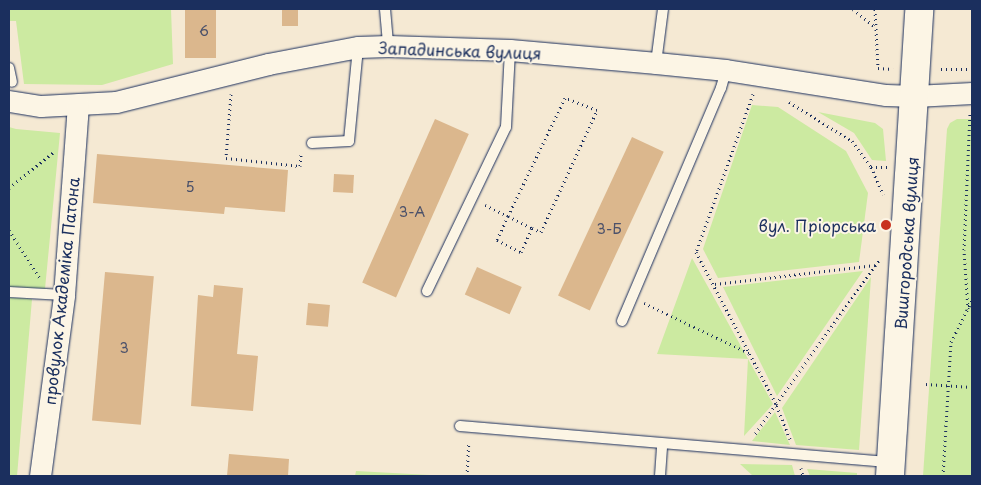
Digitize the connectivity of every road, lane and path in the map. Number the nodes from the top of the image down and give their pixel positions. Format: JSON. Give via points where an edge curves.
{"nodes":[{"id":1,"x":385,"y":9,"type":"edge"},
{"id":2,"x":664,"y":9,"type":"edge"},
{"id":3,"x":852,"y":9,"type":"edge"},
{"id":4,"x":875,"y":9,"type":"edge"},
{"id":5,"x":919,"y":9,"type":"edge"},
{"id":6,"x":876,"y":27,"type":"junction"},
{"id":7,"x":388,"y":46,"type":"junction"},
{"id":8,"x":358,"y":48,"type":"junction"},
{"id":9,"x":510,"y":50,"type":"junction"},
{"id":10,"x":656,"y":63,"type":"junction"},
{"id":11,"x":9,"y":68,"type":"edge"},
{"id":12,"x":897,"y":69,"type":"dead end"},
{"id":13,"x":941,"y":69,"type":"dead end"},
{"id":14,"x":972,"y":69,"type":"edge"},
{"id":15,"x":724,"y":79,"type":"junction"},
{"id":16,"x":10,"y":91,"type":"edge"},
{"id":17,"x":754,"y":91,"type":"junction"},
{"id":18,"x":761,"y":92,"type":"dead end"},
{"id":19,"x":222,"y":93,"type":"dead end"},
{"id":20,"x":915,"y":96,"type":"junction"},
{"id":21,"x":782,"y":98,"type":"dead end"},
{"id":22,"x":971,"y":103,"type":"edge"},
{"id":23,"x":78,"y":105,"type":"junction"},
{"id":24,"x":969,"y":134,"type":"junction"},
{"id":25,"x":972,"y":139,"type":"edge"},
{"id":26,"x":312,"y":143,"type":"joint"},
{"id":27,"x":56,"y":151,"type":"dead end"},
{"id":28,"x":871,"y":167,"type":"junction"},
{"id":29,"x":890,"y":167,"type":"dead end"},
{"id":30,"x":9,"y":188,"type":"edge"},
{"id":31,"x":884,"y":196,"type":"dead end"},
{"id":32,"x":471,"y":199,"type":"junction"},
{"id":33,"x":508,"y":216,"type":"junction"},
{"id":34,"x":532,"y":228,"type":"junction"},
{"id":35,"x":9,"y":230,"type":"edge"},
{"id":36,"x":880,"y":258,"type":"dead end"},
{"id":37,"x":875,"y":265,"type":"junction"},
{"id":38,"x":715,"y":284,"type":"junction"},
{"id":39,"x":427,"y":291,"type":"dead end"},
{"id":40,"x":9,"y":292,"type":"edge"},
{"id":41,"x":57,"y":294,"type":"junction"},
{"id":42,"x":632,"y":297,"type":"junction"},
{"id":43,"x":972,"y":300,"type":"edge"},
{"id":44,"x":968,"y":309,"type":"junction"},
{"id":45,"x":622,"y":322,"type":"dead end"},
{"id":46,"x":751,"y":355,"type":"junction"},
{"id":47,"x":926,"y":384,"type":"dead end"},
{"id":48,"x":949,"y":385,"type":"junction"},
{"id":49,"x":972,"y":387,"type":"edge"},
{"id":50,"x":776,"y":404,"type":"junction"},
{"id":51,"x":465,"y":427,"type":"joint"},
{"id":52,"x":662,"y":445,"type":"junction"},
{"id":53,"x":743,"y":451,"type":"junction"},
{"id":54,"x":796,"y":454,"type":"junction"},
{"id":55,"x":891,"y":469,"type":"edge"},
{"id":56,"x":40,"y":476,"type":"edge"},
{"id":57,"x":467,"y":476,"type":"edge"},
{"id":58,"x":660,"y":476,"type":"edge"},
{"id":59,"x":803,"y":476,"type":"edge"},
{"id":60,"x":943,"y":476,"type":"edge"}],
"edges":[{"from":1,"to":7,"type":"lane"},
{"from":2,"to":10,"type":"lane"},
{"from":3,"to":6,"type":"path"},
{"from":4,"to":6,"type":"path"},
{"from":5,"to":20,"type":"main road","name":"Вишгородська вулиця"},
{"from":6,"to":12,"type":"path","via":[[878,68]]},
{"from":7,"to":8,"type":"street","name":"Западинська вулиця"},
{"from":7,"to":9,"type":"street","name":"Западинська вулиця"},
{"from":8,"to":23,"type":"street","name":"Западинська вулиця","via":[[268,64],[116,102]]},
{"from":8,"to":26,"type":"lane","via":[[349,141]]},
{"from":9,"to":10,"type":"street","name":"Западинська вулиця"},
{"from":9,"to":32,"type":"lane","via":[[506,127]]},
{"from":10,"to":15,"type":"street","name":"Западинська вулиця"},
{"from":11,"to":16,"type":"lane"},
{"from":13,"to":14,"type":"path"},
{"from":15,"to":17,"type":"path"},
{"from":15,"to":20,"type":"street","name":"Западинська вулиця"},
{"from":15,"to":42,"type":"lane"},
{"from":16,"to":23,"type":"street","name":"Западинська вулиця","via":[[41,106]]},
{"from":17,"to":18,"type":"path"},
{"from":17,"to":38,"type":"path","via":[[696,252]]},
{"from":19,"to":26,"type":"path","via":[[231,90],[226,158],[300,166],[303,142]]},
{"from":20,"to":22,"type":"street","name":"Западинська вулиця"},
{"from":20,"to":55,"type":"main road","name":"Вишгородська вулиця"},
{"from":21,"to":28,"type":"path","via":[[852,141]]},
{"from":22,"to":24,"type":"path"},
{"from":23,"to":41,"type":"street","name":"провулок Академіка Патона"},
{"from":24,"to":25,"type":"path"},
{"from":24,"to":44,"type":"path","via":[[964,250]]},
{"from":27,"to":30,"type":"path"},
{"from":28,"to":29,"type":"path"},
{"from":28,"to":31,"type":"path"},
{"from":32,"to":33,"type":"path"},
{"from":32,"to":39,"type":"lane"},
{"from":33,"to":34,"type":"path"},
{"from":33,"to":34,"type":"path","via":[[497,240],[521,252]]},
{"from":33,"to":34,"type":"path","via":[[565,98],[598,110],[541,232]]},
{"from":35,"to":41,"type":"path"},
{"from":36,"to":37,"type":"path"},
{"from":37,"to":38,"type":"path"},
{"from":37,"to":50,"type":"path"},
{"from":38,"to":46,"type":"path"},
{"from":40,"to":41,"type":"lane"},
{"from":41,"to":56,"type":"street","name":"провулок Академіка Патона"},
{"from":42,"to":45,"type":"lane"},
{"from":42,"to":46,"type":"path"},
{"from":43,"to":44,"type":"path"},
{"from":44,"to":48,"type":"path","via":[[951,342]]},
{"from":46,"to":50,"type":"path"},
{"from":47,"to":48,"type":"path"},
{"from":48,"to":49,"type":"path"},
{"from":48,"to":60,"type":"path"},
{"from":50,"to":53,"type":"path"},
{"from":50,"to":54,"type":"path"},
{"from":51,"to":52,"type":"lane"},
{"from":51,"to":57,"type":"path"},
{"from":52,"to":53,"type":"lane"},
{"from":52,"to":58,"type":"lane"},
{"from":53,"to":54,"type":"lane"},
{"from":54,"to":55,"type":"lane"},
{"from":54,"to":59,"type":"path"}]}
